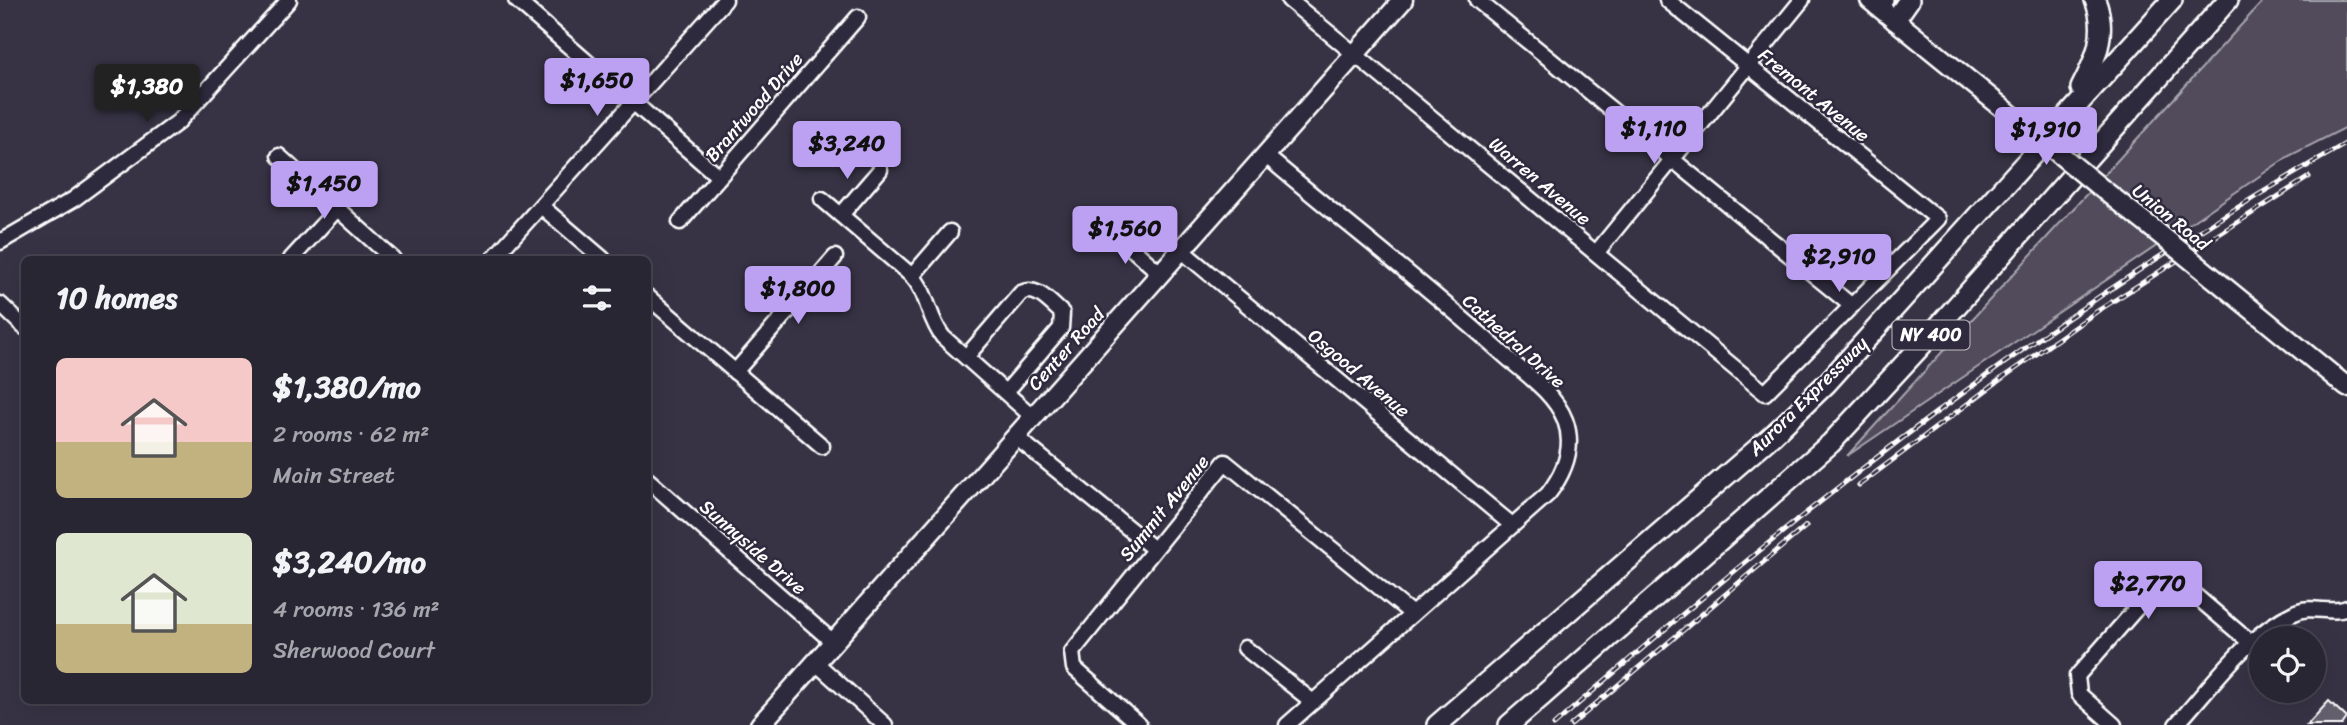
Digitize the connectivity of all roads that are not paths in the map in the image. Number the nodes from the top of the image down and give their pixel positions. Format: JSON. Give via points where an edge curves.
{"nodes":[{"id":1,"x":289,"y":0,"type":"edge"},
{"id":2,"x":516,"y":0,"type":"edge"},
{"id":3,"x":725,"y":0,"type":"edge"},
{"id":4,"x":1289,"y":0,"type":"edge"},
{"id":5,"x":1403,"y":0,"type":"edge"},
{"id":6,"x":1477,"y":0,"type":"edge"},
{"id":7,"x":1667,"y":0,"type":"edge"},
{"id":8,"x":1802,"y":0,"type":"edge"},
{"id":9,"x":1909,"y":0,"type":"edge"},
{"id":10,"x":2095,"y":0,"type":"edge"},
{"id":11,"x":2172,"y":0,"type":"edge"},
{"id":12,"x":2228,"y":0,"type":"edge"},
{"id":13,"x":1877,"y":2,"type":"edge"},
{"id":14,"x":858,"y":17,"type":"dead end"},
{"id":15,"x":1895,"y":20,"type":"junction"},
{"id":16,"x":1356,"y":53,"type":"junction"},
{"id":17,"x":1747,"y":65,"type":"junction"},
{"id":18,"x":634,"y":104,"type":"junction"},
{"id":19,"x":2069,"y":111,"type":"junction"},
{"id":20,"x":1265,"y":155,"type":"junction"},
{"id":21,"x":279,"y":156,"type":"dead end"},
{"id":22,"x":1673,"y":159,"type":"junction"},
{"id":23,"x":880,"y":170,"type":"dead end"},
{"id":24,"x":719,"y":177,"type":"junction"},
{"id":25,"x":822,"y":199,"type":"dead end"},
{"id":26,"x":541,"y":206,"type":"junction"},
{"id":27,"x":337,"y":209,"type":"junction"},
{"id":28,"x":841,"y":215,"type":"junction"},
{"id":29,"x":680,"y":222,"type":"dead end"},
{"id":30,"x":950,"y":232,"type":"dead end"},
{"id":31,"x":1113,"y":232,"type":"dead end"},
{"id":32,"x":0,"y":242,"type":"edge"},
{"id":33,"x":1181,"y":250,"type":"junction"},
{"id":34,"x":1597,"y":252,"type":"junction"},
{"id":35,"x":294,"y":256,"type":"edge"},
{"id":36,"x":390,"y":256,"type":"edge"},
{"id":37,"x":496,"y":256,"type":"edge"},
{"id":38,"x":599,"y":256,"type":"edge"},
{"id":39,"x":835,"y":257,"type":"dead end"},
{"id":40,"x":1161,"y":274,"type":"junction"},
{"id":41,"x":912,"y":276,"type":"junction"},
{"id":42,"x":651,"y":300,"type":"edge"},
{"id":43,"x":0,"y":304,"type":"edge"},
{"id":44,"x":1852,"y":306,"type":"junction"},
{"id":45,"x":21,"y":324,"type":"edge"},
{"id":46,"x":966,"y":357,"type":"junction"},
{"id":47,"x":735,"y":372,"type":"junction"},
{"id":48,"x":2347,"y":387,"type":"edge"},
{"id":49,"x":1006,"y":392,"type":"junction"},
{"id":50,"x":1033,"y":417,"type":"junction"},
{"id":51,"x":1016,"y":437,"type":"junction"},
{"id":52,"x":822,"y":446,"type":"dead end"},
{"id":53,"x":651,"y":483,"type":"edge"},
{"id":54,"x":1512,"y":525,"type":"junction"},
{"id":55,"x":1154,"y":550,"type":"junction"},
{"id":56,"x":2347,"y":608,"type":"edge"},
{"id":57,"x":1412,"y":614,"type":"junction"},
{"id":58,"x":2272,"y":626,"type":"edge"},
{"id":59,"x":2249,"y":640,"type":"edge"},
{"id":60,"x":833,"y":642,"type":"junction"},
{"id":61,"x":2249,"y":646,"type":"edge"},
{"id":62,"x":1245,"y":648,"type":"dead end"},
{"id":63,"x":816,"y":662,"type":"junction"},
{"id":64,"x":1312,"y":702,"type":"junction"},
{"id":65,"x":760,"y":725,"type":"edge"},
{"id":66,"x":885,"y":725,"type":"edge"},
{"id":67,"x":1139,"y":725,"type":"edge"},
{"id":68,"x":1287,"y":725,"type":"edge"},
{"id":69,"x":1437,"y":725,"type":"edge"},
{"id":70,"x":1509,"y":725,"type":"edge"},
{"id":71,"x":2114,"y":725,"type":"edge"},
{"id":72,"x":2176,"y":725,"type":"edge"}],
"edges":[{"from":1,"to":32,"type":"street","via":[[178,122],[74,199]]},
{"from":2,"to":18,"type":"street"},
{"from":3,"to":18,"type":"street"},
{"from":4,"to":16,"type":"street","name":"Warren Avenue"},
{"from":5,"to":16,"type":"main road","name":"Center Road"},
{"from":6,"to":22,"type":"street"},
{"from":7,"to":17,"type":"street","name":"Fremont Avenue"},
{"from":8,"to":17,"type":"street"},
{"from":9,"to":15,"type":"highway"},
{"from":10,"to":19,"type":"highway","via":[[2102,23],[2100,44]]},
{"from":11,"to":19,"type":"highway","name":"Aurora Expressway","number":"NY 400"},
{"from":12,"to":70,"type":"highway","number":"NY 400","via":[[1831,443]]},
{"from":13,"to":15,"type":"main road","name":"Union Road"},
{"from":14,"to":24,"type":"street","name":"Brantwood Drive"},
{"from":15,"to":48,"type":"main road","name":"Union Road","bridge":true},
{"from":16,"to":20,"type":"main road","name":"Center Road"},
{"from":16,"to":34,"type":"street","name":"Warren Avenue"},
{"from":17,"to":22,"type":"street"},
{"from":17,"to":44,"type":"street","name":"Fremont Avenue","via":[[1938,219]]},
{"from":18,"to":24,"type":"street"},
{"from":18,"to":26,"type":"street"},
{"from":19,"to":69,"type":"highway","name":"Aurora Expressway","number":"NY 400","via":[[1827,383],[1772,436]]},
{"from":20,"to":33,"type":"main road","name":"Center Road"},
{"from":20,"to":54,"type":"street","name":"Cathedral Drive","via":[[1473,327],[1559,409],[1569,445],[1562,474],[1548,494]]},
{"from":21,"to":27,"type":"street"},
{"from":22,"to":34,"type":"street"},
{"from":22,"to":44,"type":"street"},
{"from":23,"to":28,"type":"street"},
{"from":24,"to":29,"type":"street","name":"Brantwood Drive"},
{"from":25,"to":28,"type":"street"},
{"from":26,"to":37,"type":"street"},
{"from":26,"to":38,"type":"street"},
{"from":27,"to":35,"type":"street"},
{"from":27,"to":36,"type":"street"},
{"from":28,"to":41,"type":"street"},
{"from":30,"to":41,"type":"street"},
{"from":31,"to":40,"type":"street"},
{"from":33,"to":40,"type":"main road","name":"Center Road"},
{"from":33,"to":54,"type":"street","name":"Osgood Avenue"},
{"from":34,"to":44,"type":"street","name":"Warren Avenue","via":[[1765,393]]},
{"from":39,"to":47,"type":"street"},
{"from":40,"to":50,"type":"main road","name":"Center Road"},
{"from":41,"to":46,"type":"street","via":[[920,284],[933,325]]},
{"from":42,"to":47,"type":"street"},
{"from":43,"to":45,"type":"street"},
{"from":46,"to":49,"type":"street"},
{"from":46,"to":49,"type":"street","via":[[1028,289],[1062,313],[1061,328]]},
{"from":47,"to":52,"type":"street"},
{"from":49,"to":50,"type":"street"},
{"from":50,"to":51,"type":"main road","name":"Center Road"},
{"from":51,"to":55,"type":"street"},
{"from":51,"to":60,"type":"main road","name":"Center Road"},
{"from":53,"to":60,"type":"street","name":"Sunnyside Drive"},
{"from":54,"to":57,"type":"street","name":"Cathedral Drive"},
{"from":55,"to":57,"type":"street","name":"Summit Avenue","via":[[1225,462]]},
{"from":55,"to":67,"type":"street","name":"Summit Avenue","via":[[1071,656],[1074,668]]},
{"from":56,"to":58,"type":"street","via":[[2296,611]]},
{"from":57,"to":64,"type":"street","name":"Cathedral Drive"},
{"from":59,"to":71,"type":"street","via":[[2177,580],[2165,579],[2077,676],[2079,694]]},
{"from":60,"to":63,"type":"main road","name":"Center Road"},
{"from":61,"to":72,"type":"street"},
{"from":62,"to":64,"type":"street"},
{"from":63,"to":65,"type":"main road","name":"Center Road"},
{"from":63,"to":66,"type":"street"},
{"from":64,"to":68,"type":"street","name":"Cathedral Drive"}]}
